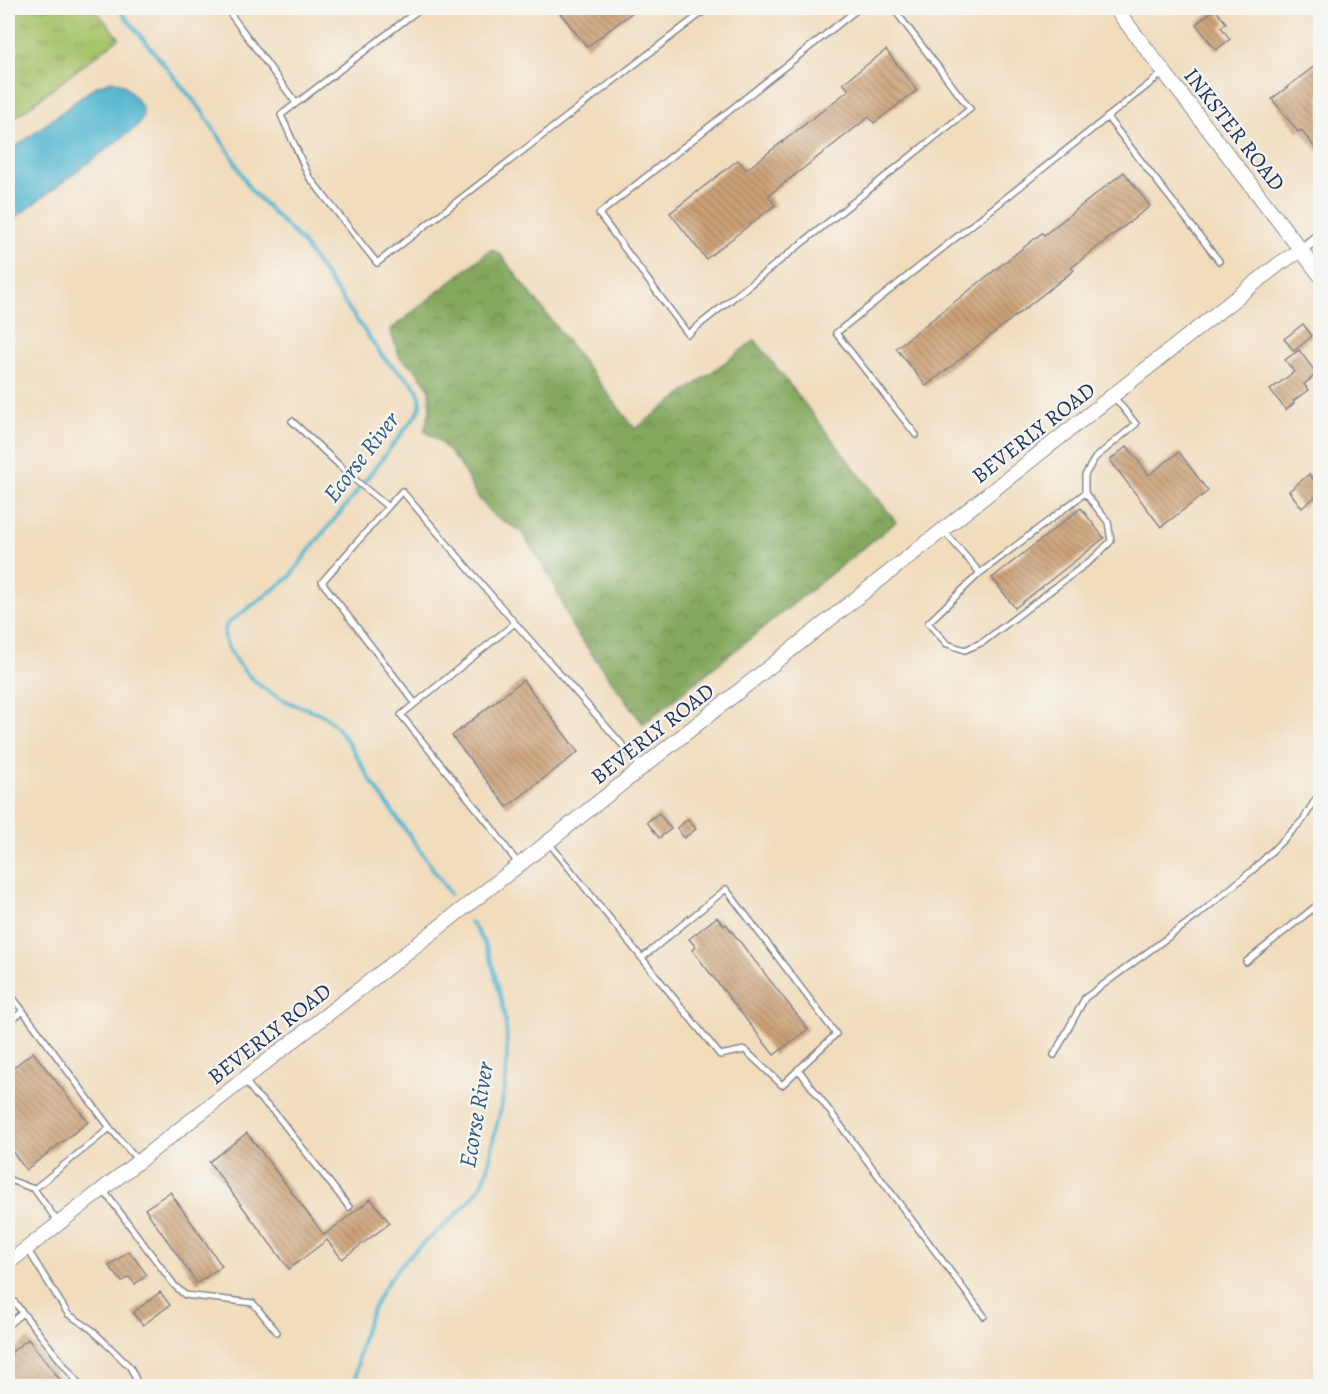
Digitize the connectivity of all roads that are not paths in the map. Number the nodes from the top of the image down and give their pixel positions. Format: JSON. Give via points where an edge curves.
{"nodes":[{"id":1,"x":225,"y":8,"type":"edge"},
{"id":2,"x":421,"y":8,"type":"edge"},
{"id":3,"x":708,"y":8,"type":"edge"},
{"id":4,"x":859,"y":8,"type":"edge"},
{"id":5,"x":893,"y":8,"type":"edge"},
{"id":6,"x":1115,"y":8,"type":"edge"},
{"id":7,"x":1164,"y":72,"type":"junction"},
{"id":8,"x":296,"y":103,"type":"junction"},
{"id":9,"x":1107,"y":117,"type":"junction"},
{"id":10,"x":1320,"y":235,"type":"edge"},
{"id":11,"x":1301,"y":250,"type":"junction"},
{"id":12,"x":1219,"y":261,"type":"dead end"},
{"id":13,"x":1320,"y":275,"type":"edge"},
{"id":14,"x":1113,"y":396,"type":"junction"},
{"id":15,"x":292,"y":421,"type":"dead end"},
{"id":16,"x":916,"y":435,"type":"dead end"},
{"id":17,"x":1085,"y":493,"type":"junction"},
{"id":18,"x":388,"y":507,"type":"junction"},
{"id":19,"x":943,"y":530,"type":"junction"},
{"id":20,"x":980,"y":573,"type":"junction"},
{"id":21,"x":514,"y":623,"type":"junction"},
{"id":22,"x":415,"y":703,"type":"junction"},
{"id":23,"x":642,"y":768,"type":"junction"},
{"id":24,"x":1320,"y":792,"type":"edge"},
{"id":25,"x":548,"y":842,"type":"junction"},
{"id":26,"x":519,"y":865,"type":"junction"},
{"id":27,"x":1320,"y":903,"type":"edge"},
{"id":28,"x":642,"y":958,"type":"junction"},
{"id":29,"x":1246,"y":962,"type":"dead end"},
{"id":30,"x":8,"y":991,"type":"edge"},
{"id":31,"x":23,"y":1011,"type":"junction"},
{"id":32,"x":8,"y":1023,"type":"edge"},
{"id":33,"x":1054,"y":1055,"type":"dead end"},
{"id":34,"x":798,"y":1070,"type":"junction"},
{"id":35,"x":244,"y":1078,"type":"junction"},
{"id":36,"x":110,"y":1128,"type":"junction"},
{"id":37,"x":138,"y":1161,"type":"junction"},
{"id":38,"x":8,"y":1177,"type":"edge"},
{"id":39,"x":34,"y":1189,"type":"junction"},
{"id":40,"x":103,"y":1189,"type":"junction"},
{"id":41,"x":349,"y":1207,"type":"dead end"},
{"id":42,"x":59,"y":1224,"type":"junction"},
{"id":43,"x":27,"y":1249,"type":"junction"},
{"id":44,"x":8,"y":1263,"type":"edge"},
{"id":45,"x":8,"y":1294,"type":"edge"},
{"id":46,"x":22,"y":1313,"type":"junction"},
{"id":47,"x":984,"y":1316,"type":"dead end"},
{"id":48,"x":8,"y":1325,"type":"edge"},
{"id":49,"x":277,"y":1332,"type":"dead end"},
{"id":50,"x":80,"y":1386,"type":"edge"},
{"id":51,"x":139,"y":1386,"type":"edge"}],
"edges":[{"from":1,"to":8,"type":"lane"},
{"from":2,"to":8,"type":"lane"},
{"from":3,"to":8,"type":"lane","via":[[377,263],[309,177],[281,115]]},
{"from":4,"to":5,"type":"lane","via":[[599,214],[688,334],[970,109]]},
{"from":6,"to":7,"type":"street","name":"INKSTER ROAD"},
{"from":7,"to":9,"type":"lane"},
{"from":7,"to":11,"type":"street","name":"INKSTER ROAD"},
{"from":9,"to":12,"type":"lane"},
{"from":9,"to":16,"type":"lane","via":[[836,333]]},
{"from":10,"to":11,"type":"street","name":"BEVERLY ROAD"},
{"from":11,"to":13,"type":"street","name":"INKSTER ROAD"},
{"from":11,"to":14,"type":"street","name":"BEVERLY ROAD"},
{"from":14,"to":17,"type":"lane","via":[[1136,424],[1095,458],[1085,475]]},
{"from":14,"to":19,"type":"street","name":"BEVERLY ROAD"},
{"from":15,"to":18,"type":"lane"},
{"from":17,"to":20,"type":"lane"},
{"from":17,"to":20,"type":"lane","via":[[1108,522],[1112,541],[983,642],[965,650],[947,645],[928,623]]},
{"from":18,"to":21,"type":"lane","via":[[402,491]]},
{"from":18,"to":22,"type":"lane","via":[[322,582]]},
{"from":19,"to":20,"type":"lane"},
{"from":19,"to":23,"type":"street","name":"BEVERLY ROAD"},
{"from":21,"to":22,"type":"lane"},
{"from":21,"to":23,"type":"lane"},
{"from":22,"to":26,"type":"lane","via":[[400,715]]},
{"from":23,"to":25,"type":"street","name":"BEVERLY ROAD"},
{"from":24,"to":33,"type":"lane","via":[[1303,820],[1254,869],[1085,998]]},
{"from":25,"to":26,"type":"street","name":"BEVERLY ROAD"},
{"from":25,"to":28,"type":"lane"},
{"from":26,"to":35,"type":"street","name":"BEVERLY ROAD"},
{"from":27,"to":29,"type":"lane"},
{"from":28,"to":34,"type":"lane","via":[[720,1055],[745,1050],[782,1085]]},
{"from":28,"to":34,"type":"lane","via":[[726,890],[836,1034]]},
{"from":30,"to":31,"type":"lane"},
{"from":31,"to":32,"type":"lane"},
{"from":31,"to":36,"type":"lane"},
{"from":34,"to":47,"type":"lane"},
{"from":35,"to":37,"type":"street","name":"BEVERLY ROAD"},
{"from":35,"to":41,"type":"lane"},
{"from":36,"to":37,"type":"lane"},
{"from":36,"to":39,"type":"lane"},
{"from":37,"to":40,"type":"street","name":"BEVERLY ROAD"},
{"from":38,"to":39,"type":"lane"},
{"from":39,"to":42,"type":"lane"},
{"from":40,"to":42,"type":"street","name":"BEVERLY ROAD"},
{"from":40,"to":49,"type":"lane","via":[[185,1295],[253,1303]]},
{"from":42,"to":43,"type":"street","name":"BEVERLY ROAD"},
{"from":43,"to":44,"type":"street","name":"BEVERLY ROAD"},
{"from":43,"to":51,"type":"lane","via":[[68,1314],[91,1329],[130,1367]]},
{"from":45,"to":46,"type":"lane"},
{"from":46,"to":48,"type":"lane"},
{"from":46,"to":50,"type":"lane"}]}
